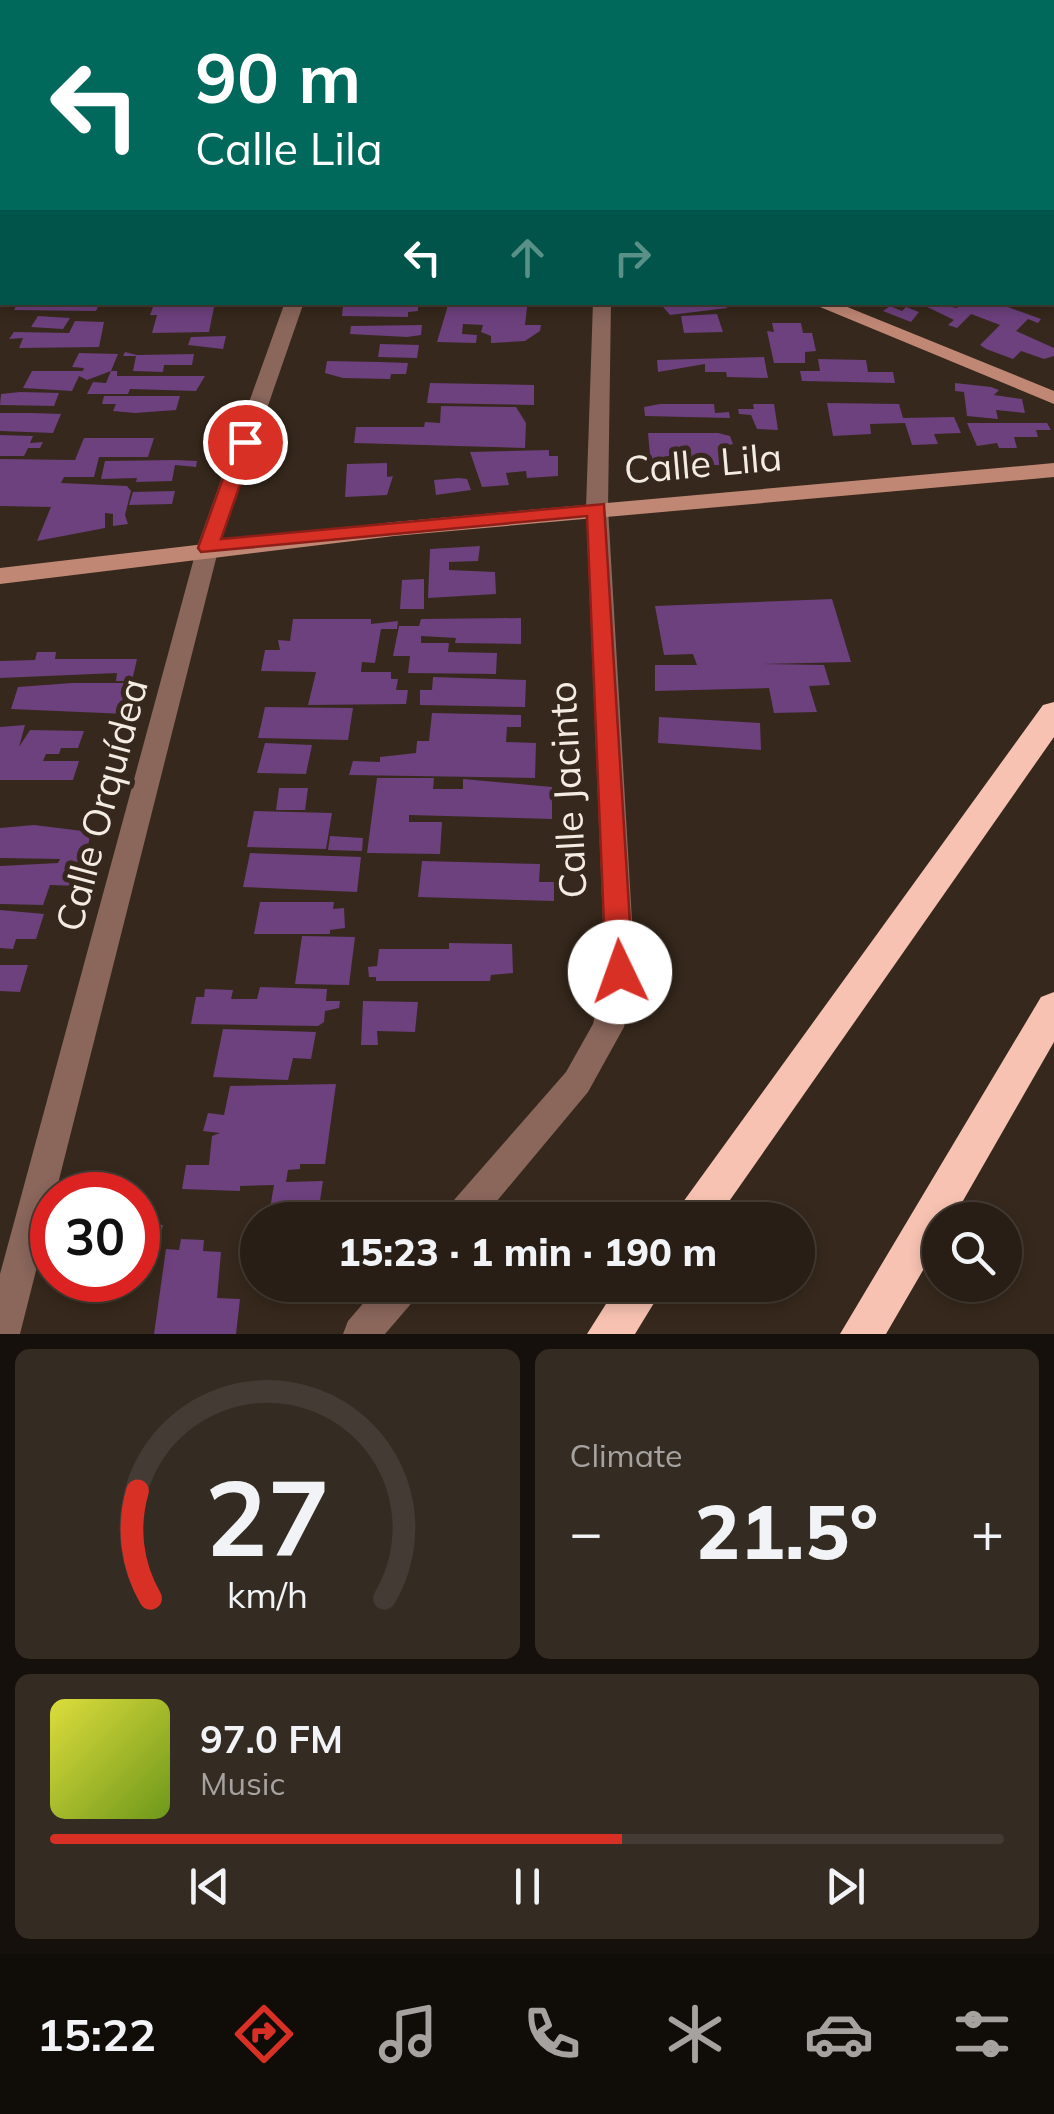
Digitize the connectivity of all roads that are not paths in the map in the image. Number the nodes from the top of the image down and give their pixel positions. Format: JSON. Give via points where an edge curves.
{"nodes":[{"id":1,"x":294,"y":305,"type":"edge"},
{"id":2,"x":602,"y":305,"type":"edge"},
{"id":3,"x":824,"y":305,"type":"edge"},
{"id":4,"x":1054,"y":398,"type":"edge"},
{"id":5,"x":1054,"y":470,"type":"edge"},
{"id":6,"x":597,"y":508,"type":"junction"},
{"id":7,"x":208,"y":548,"type":"junction"},
{"id":8,"x":0,"y":576,"type":"edge"},
{"id":9,"x":1054,"y":712,"type":"edge"},
{"id":10,"x":1054,"y":1008,"type":"edge"},
{"id":11,"x":474,"y":1202,"type":"edge"},
{"id":12,"x":703,"y":1202,"type":"edge"},
{"id":13,"x":389,"y":1302,"type":"edge"},
{"id":14,"x":632,"y":1302,"type":"edge"},
{"id":15,"x":2,"y":1334,"type":"edge"},
{"id":16,"x":362,"y":1334,"type":"edge"},
{"id":17,"x":609,"y":1334,"type":"edge"},
{"id":18,"x":862,"y":1334,"type":"edge"}],
"edges":[{"from":1,"to":7,"type":"street","name":"Calle Orquídea"},
{"from":2,"to":6,"type":"street","name":"Calle Jacinto"},
{"from":3,"to":4,"type":"street"},
{"from":5,"to":6,"type":"street","name":"Calle Lila"},
{"from":6,"to":7,"type":"street","name":"Calle Lila"},
{"from":6,"to":11,"type":"street","name":"Calle Jacinto","via":[[620,972],[608,1027],[577,1082]]},
{"from":7,"to":8,"type":"street","name":"Calle Lila"},
{"from":7,"to":15,"type":"street","name":"Calle Orquídea"},
{"from":9,"to":12,"type":"highway"},
{"from":10,"to":18,"type":"highway"},
{"from":13,"to":16,"type":"street"},
{"from":14,"to":17,"type":"highway"}]}
